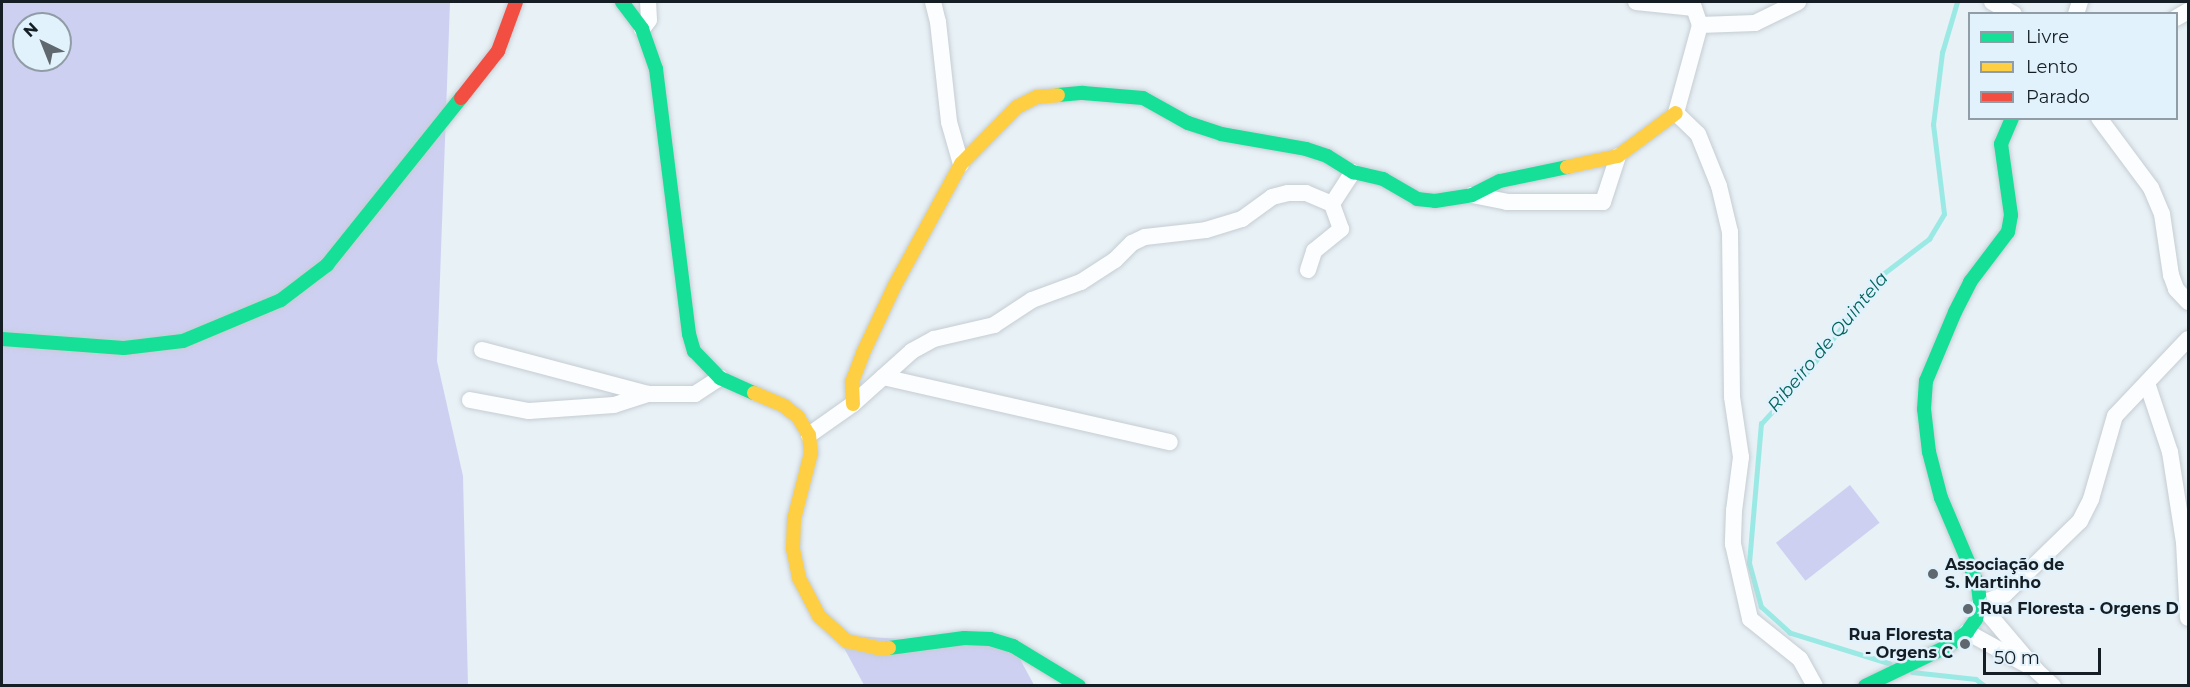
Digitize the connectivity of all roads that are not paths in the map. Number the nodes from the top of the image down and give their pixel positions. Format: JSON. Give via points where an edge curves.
{"nodes":[{"id":1,"x":516,"y":2,"type":"edge"},
{"id":2,"x":622,"y":2,"type":"edge"},
{"id":3,"x":648,"y":2,"type":"edge"},
{"id":4,"x":933,"y":2,"type":"edge"},
{"id":5,"x":1636,"y":2,"type":"edge"},
{"id":6,"x":1798,"y":2,"type":"edge"},
{"id":7,"x":1992,"y":2,"type":"edge"},
{"id":8,"x":1693,"y":5,"type":"edge"},
{"id":9,"x":2010,"y":12,"type":"edge"},
{"id":10,"x":1700,"y":25,"type":"junction"},
{"id":11,"x":642,"y":29,"type":"junction"},
{"id":12,"x":1676,"y":113,"type":"junction"},
{"id":13,"x":2012,"y":120,"type":"edge"},
{"id":14,"x":2100,"y":120,"type":"edge"},
{"id":15,"x":1618,"y":156,"type":"junction"},
{"id":16,"x":961,"y":164,"type":"junction"},
{"id":17,"x":1353,"y":172,"type":"junction"},
{"id":18,"x":1472,"y":195,"type":"junction"},
{"id":19,"x":1332,"y":204,"type":"junction"},
{"id":20,"x":1308,"y":270,"type":"dead end"},
{"id":21,"x":2188,"y":302,"type":"edge"},
{"id":22,"x":2,"y":339,"type":"edge"},
{"id":23,"x":2188,"y":339,"type":"edge"},
{"id":24,"x":482,"y":350,"type":"dead end"},
{"id":25,"x":883,"y":377,"type":"junction"},
{"id":26,"x":720,"y":378,"type":"junction"},
{"id":27,"x":2146,"y":383,"type":"junction"},
{"id":28,"x":648,"y":394,"type":"junction"},
{"id":29,"x":470,"y":400,"type":"dead end"},
{"id":30,"x":853,"y":404,"type":"junction"},
{"id":31,"x":808,"y":435,"type":"junction"},
{"id":32,"x":1170,"y":442,"type":"dead end"},
{"id":33,"x":1980,"y":604,"type":"junction"},
{"id":34,"x":2188,"y":618,"type":"edge"},
{"id":35,"x":1967,"y":632,"type":"junction"},
{"id":36,"x":2036,"y":670,"type":"junction"},
{"id":37,"x":1078,"y":686,"type":"edge"},
{"id":38,"x":1815,"y":686,"type":"edge"},
{"id":39,"x":1865,"y":686,"type":"edge"},
{"id":40,"x":2053,"y":686,"type":"edge"}],
"edges":[{"from":1,"to":22,"type":"street","via":[[498,51],[327,265],[281,300],[183,341],[124,348]]},
{"from":2,"to":11,"type":"street"},
{"from":3,"to":11,"type":"street","via":[[649,20]]},
{"from":4,"to":16,"type":"street","via":[[949,122]]},
{"from":5,"to":8,"type":"street"},
{"from":6,"to":10,"type":"street","via":[[1755,23]]},
{"from":7,"to":9,"type":"street"},
{"from":8,"to":10,"type":"street"},
{"from":10,"to":12,"type":"street"},
{"from":11,"to":26,"type":"street","via":[[656,69],[689,333],[694,351]]},
{"from":12,"to":15,"type":"street"},
{"from":12,"to":38,"type":"street","via":[[1698,134],[1719,186],[1730,232],[1732,397],[1741,457],[1733,544],[1745,606],[1750,619],[1800,659]]},
{"from":13,"to":33,"type":"street","via":[[2001,144],[2011,215],[2008,232],[1970,282],[1937,349],[1926,381],[1924,409],[1929,452],[1941,498],[1978,585]]},
{"from":14,"to":21,"type":"street","via":[[2151,188],[2162,214],[2171,275],[2176,289]]},
{"from":15,"to":18,"type":"street","via":[[1500,181]]},
{"from":15,"to":18,"type":"street","via":[[1603,202],[1507,202]]},
{"from":16,"to":17,"type":"street","via":[[1017,107],[1036,97],[1083,93],[1143,98],[1188,123],[1221,134],[1306,149]]},
{"from":16,"to":30,"type":"street","via":[[863,353],[852,382]]},
{"from":17,"to":18,"type":"street","via":[[1383,179],[1417,199],[1435,201]]},
{"from":17,"to":19,"type":"street"},
{"from":19,"to":20,"type":"street","via":[[1341,228],[1314,251]]},
{"from":19,"to":25,"type":"street","via":[[1306,193],[1288,192],[1272,197],[1242,219],[1206,230],[1145,237],[1081,282],[1032,300],[994,325],[934,339],[912,351]]},
{"from":23,"to":27,"type":"street"},
{"from":24,"to":28,"type":"street"},
{"from":25,"to":30,"type":"street"},
{"from":25,"to":32,"type":"street"},
{"from":26,"to":28,"type":"street","via":[[695,394]]},
{"from":26,"to":31,"type":"street","via":[[784,405],[798,417]]},
{"from":27,"to":33,"type":"street","via":[[2115,416],[2091,500],[2080,520],[2004,595]]},
{"from":27,"to":34,"type":"street","via":[[2170,452],[2184,542]]},
{"from":28,"to":29,"type":"street","via":[[614,405],[529,411]]},
{"from":30,"to":31,"type":"street"},
{"from":31,"to":37,"type":"street","via":[[812,453],[794,519],[793,549],[799,578],[819,616],[837,634],[858,645],[881,649],[963,638],[990,639],[1013,646]]},
{"from":33,"to":35,"type":"street"},
{"from":33,"to":36,"type":"street"},
{"from":35,"to":36,"type":"street"},
{"from":35,"to":39,"type":"street","via":[[1948,646]]},
{"from":36,"to":40,"type":"street"}]}
